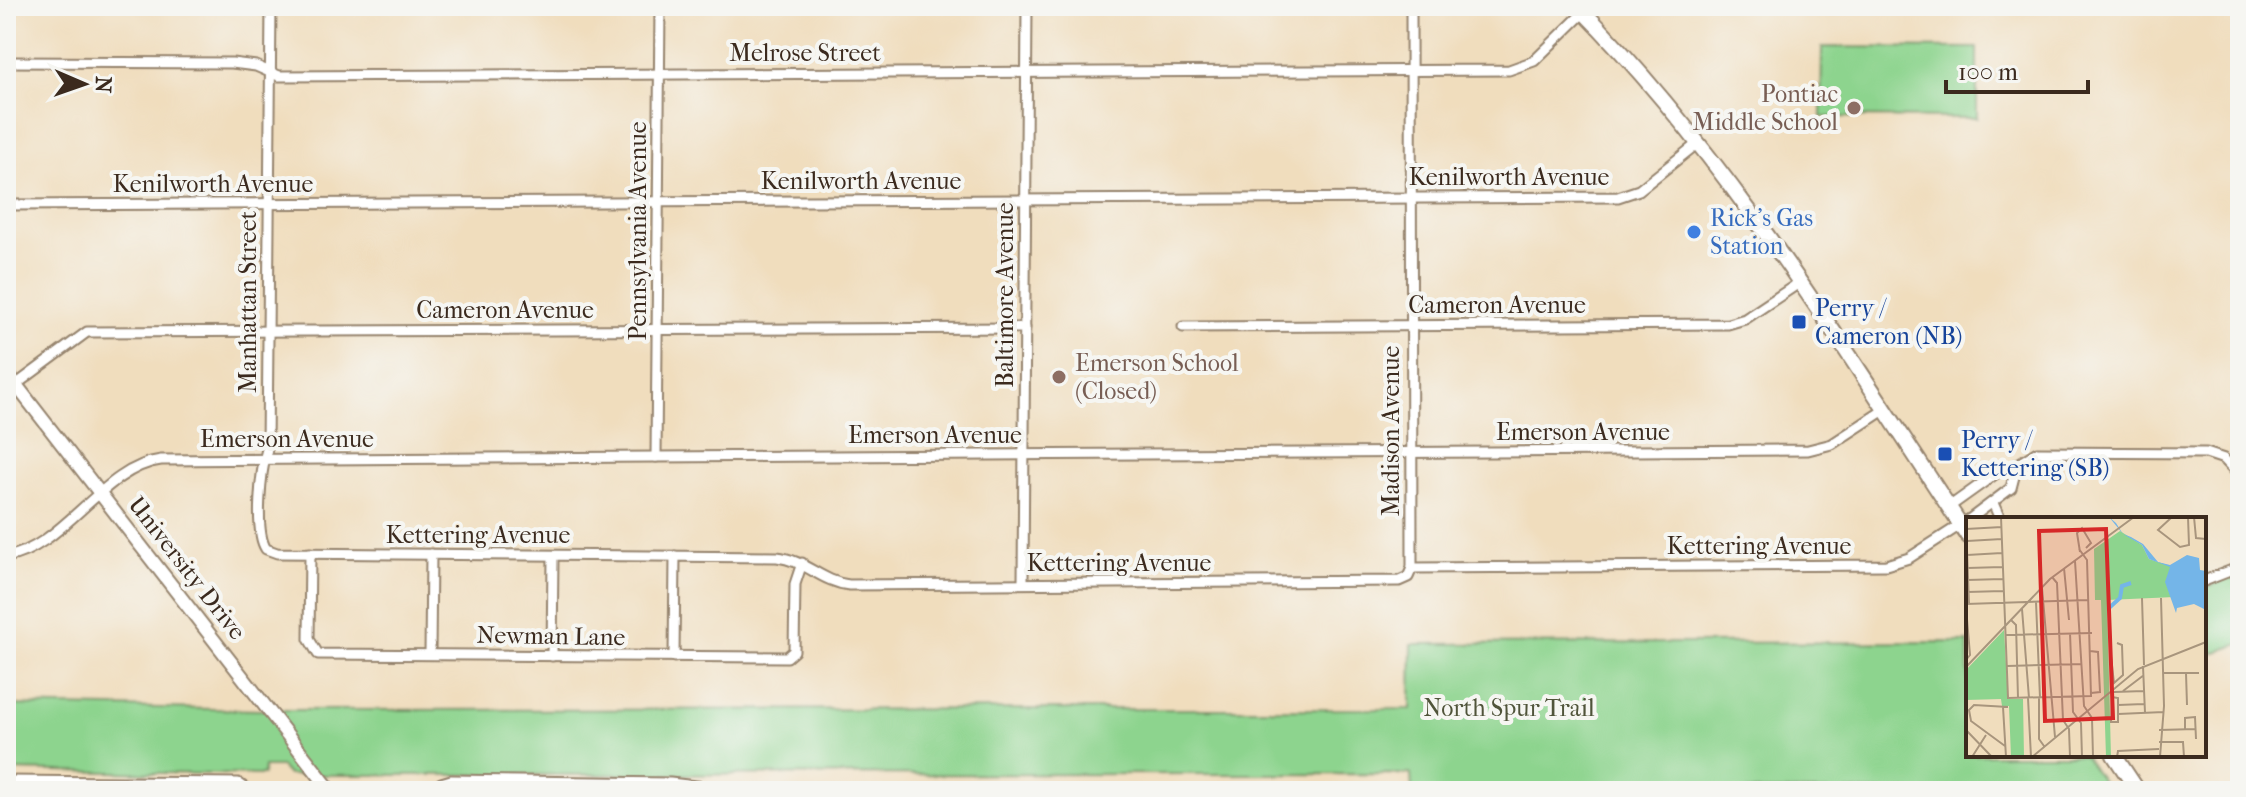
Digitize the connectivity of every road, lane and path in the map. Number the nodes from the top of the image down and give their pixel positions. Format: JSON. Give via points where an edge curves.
{"nodes":[{"id":1,"x":271,"y":6,"type":"edge"},
{"id":2,"x":660,"y":6,"type":"edge"},
{"id":3,"x":1027,"y":6,"type":"edge"},
{"id":4,"x":1411,"y":6,"type":"edge"},
{"id":5,"x":1581,"y":9,"type":"edge"},
{"id":6,"x":6,"y":62,"type":"edge"},
{"id":7,"x":1411,"y":70,"type":"junction"},
{"id":8,"x":270,"y":72,"type":"junction"},
{"id":9,"x":1027,"y":72,"type":"junction"},
{"id":10,"x":659,"y":74,"type":"junction"},
{"id":11,"x":1698,"y":143,"type":"junction"},
{"id":12,"x":1411,"y":198,"type":"junction"},
{"id":13,"x":1026,"y":200,"type":"junction"},
{"id":14,"x":658,"y":202,"type":"junction"},
{"id":15,"x":269,"y":204,"type":"junction"},
{"id":16,"x":6,"y":205,"type":"edge"},
{"id":17,"x":1799,"y":283,"type":"junction"},
{"id":18,"x":1411,"y":326,"type":"junction"},
{"id":19,"x":1183,"y":327,"type":"dead end"},
{"id":20,"x":1025,"y":328,"type":"junction"},
{"id":21,"x":657,"y":330,"type":"junction"},
{"id":22,"x":268,"y":331,"type":"junction"},
{"id":23,"x":6,"y":372,"type":"edge"},
{"id":24,"x":11,"y":388,"type":"edge"},
{"id":25,"x":1884,"y":410,"type":"junction"},
{"id":26,"x":1411,"y":453,"type":"junction"},
{"id":27,"x":1024,"y":455,"type":"junction"},
{"id":28,"x":656,"y":457,"type":"junction"},
{"id":29,"x":264,"y":459,"type":"junction"},
{"id":30,"x":2017,"y":465,"type":"junction"},
{"id":31,"x":2240,"y":476,"type":"edge"},
{"id":32,"x":101,"y":494,"type":"junction"},
{"id":33,"x":1993,"y":503,"type":"junction"},
{"id":34,"x":1949,"y":507,"type":"junction"},
{"id":35,"x":1976,"y":517,"type":"edge"},
{"id":36,"x":1999,"y":517,"type":"edge"},
{"id":37,"x":1966,"y":524,"type":"edge"},
{"id":38,"x":1966,"y":526,"type":"edge"},
{"id":39,"x":266,"y":549,"type":"joint"},
{"id":40,"x":310,"y":553,"type":"junction"},
{"id":41,"x":431,"y":554,"type":"junction"},
{"id":42,"x":553,"y":556,"type":"junction"},
{"id":43,"x":675,"y":556,"type":"junction"},
{"id":44,"x":6,"y":557,"type":"edge"},
{"id":45,"x":802,"y":563,"type":"junction"},
{"id":46,"x":2240,"y":567,"type":"edge"},
{"id":47,"x":1412,"y":568,"type":"junction"},
{"id":48,"x":2206,"y":580,"type":"edge"},
{"id":49,"x":1023,"y":583,"type":"junction"},
{"id":50,"x":430,"y":654,"type":"junction"},
{"id":51,"x":552,"y":656,"type":"junction"},
{"id":52,"x":674,"y":657,"type":"junction"},
{"id":53,"x":2115,"y":757,"type":"edge"},
{"id":54,"x":6,"y":781,"type":"edge"},
{"id":55,"x":651,"y":787,"type":"edge"},
{"id":56,"x":249,"y":791,"type":"edge"},
{"id":57,"x":331,"y":791,"type":"edge"},
{"id":58,"x":435,"y":791,"type":"edge"},
{"id":59,"x":739,"y":791,"type":"edge"},
{"id":60,"x":2138,"y":791,"type":"edge"}],
"edges":[{"from":1,"to":8,"type":"street","name":"Manhattan Street"},
{"from":2,"to":10,"type":"street","name":"Pennsylvania Avenue"},
{"from":3,"to":9,"type":"street","name":"Baltimore Avenue"},
{"from":4,"to":7,"type":"street","name":"Madison Avenue"},
{"from":5,"to":7,"type":"street","name":"Melrose Street","via":[[1522,68]]},
{"from":5,"to":11,"type":"main road"},
{"from":6,"to":8,"type":"street","name":"Melrose Street","via":[[223,63]]},
{"from":7,"to":9,"type":"street","name":"Melrose Street"},
{"from":7,"to":12,"type":"street","name":"Madison Avenue"},
{"from":8,"to":10,"type":"street","name":"Melrose Street"},
{"from":8,"to":15,"type":"street","name":"Manhattan Street"},
{"from":9,"to":10,"type":"street","name":"Melrose Street"},
{"from":9,"to":13,"type":"street","name":"Baltimore Avenue"},
{"from":10,"to":14,"type":"street","name":"Pennsylvania Avenue"},
{"from":11,"to":12,"type":"street","name":"Kenilworth Avenue","via":[[1625,196]]},
{"from":11,"to":17,"type":"main road"},
{"from":12,"to":13,"type":"street","name":"Kenilworth Avenue"},
{"from":12,"to":18,"type":"street","name":"Madison Avenue"},
{"from":13,"to":14,"type":"street","name":"Kenilworth Avenue"},
{"from":13,"to":20,"type":"street","name":"Baltimore Avenue"},
{"from":14,"to":15,"type":"street","name":"Kenilworth Avenue"},
{"from":14,"to":21,"type":"street","name":"Pennsylvania Avenue"},
{"from":15,"to":16,"type":"street","name":"Kenilworth Avenue"},
{"from":15,"to":22,"type":"street","name":"Manhattan Street"},
{"from":17,"to":18,"type":"street","name":"Cameron Avenue","via":[[1745,319],[1728,324]]},
{"from":17,"to":25,"type":"main road"},
{"from":18,"to":19,"type":"street","name":"Cameron Avenue"},
{"from":18,"to":26,"type":"street","name":"Madison Avenue"},
{"from":20,"to":21,"type":"street","name":"Cameron Avenue"},
{"from":20,"to":27,"type":"street","name":"Baltimore Avenue"},
{"from":21,"to":22,"type":"street","name":"Cameron Avenue"},
{"from":21,"to":28,"type":"street","name":"Pennsylvania Avenue"},
{"from":22,"to":24,"type":"street","name":"Cameron Avenue","via":[[87,332]]},
{"from":22,"to":29,"type":"street","name":"Manhattan Street"},
{"from":23,"to":24,"type":"main road","name":"University Drive"},
{"from":24,"to":32,"type":"main road","name":"University Drive"},
{"from":25,"to":26,"type":"street","name":"Emerson Avenue","via":[[1832,444],[1811,450]]},
{"from":25,"to":34,"type":"main road"},
{"from":26,"to":27,"type":"street","name":"Emerson Avenue"},
{"from":26,"to":47,"type":"street","name":"Madison Avenue"},
{"from":27,"to":28,"type":"street","name":"Emerson Avenue"},
{"from":27,"to":49,"type":"street","name":"Baltimore Avenue"},
{"from":28,"to":29,"type":"street","name":"Emerson Avenue"},
{"from":29,"to":32,"type":"street","name":"Emerson Avenue","via":[[152,461]]},
{"from":29,"to":39,"type":"street","name":"Manhattan Street","via":[[261,536]]},
{"from":30,"to":31,"type":"street","via":[[2040,452],[2206,453],[2224,459]]},
{"from":30,"to":33,"type":"street","name":"Kettering Avenue","via":[[2014,484]]},
{"from":30,"to":34,"type":"street","via":[[1998,472]]},
{"from":32,"to":44,"type":"street","name":"Emerson Avenue","via":[[31,548]]},
{"from":32,"to":57,"type":"main road","name":"University Drive"},
{"from":33,"to":35,"type":"street","name":"Kettering Avenue"},
{"from":33,"to":36,"type":"street"},
{"from":34,"to":37,"type":"main road"},
{"from":38,"to":47,"type":"street","name":"Kettering Avenue","via":[[1886,565]]},
{"from":39,"to":40,"type":"street","name":"Kettering Avenue"},
{"from":40,"to":41,"type":"street","name":"Kettering Avenue"},
{"from":40,"to":50,"type":"street","name":"Newman Lane","via":[[309,639],[318,654]]},
{"from":41,"to":42,"type":"street","name":"Kettering Avenue"},
{"from":41,"to":50,"type":"street"},
{"from":42,"to":43,"type":"street","name":"Kettering Avenue"},
{"from":42,"to":51,"type":"street"},
{"from":43,"to":45,"type":"street","name":"Kettering Avenue"},
{"from":43,"to":52,"type":"street"},
{"from":45,"to":49,"type":"street","name":"Kettering Avenue","via":[[843,584]]},
{"from":45,"to":52,"type":"street","name":"Newman Lane","via":[[795,584],[790,656]]},
{"from":46,"to":48,"type":"street"},
{"from":47,"to":49,"type":"street","name":"Kettering Avenue","via":[[1399,581]]},
{"from":50,"to":51,"type":"street","name":"Newman Lane"},
{"from":51,"to":52,"type":"street","name":"Newman Lane"},
{"from":53,"to":60,"type":"main road"},
{"from":54,"to":56,"type":"street","via":[[238,783]]},
{"from":55,"to":58,"type":"street","via":[[451,780]]},
{"from":55,"to":59,"type":"street"}]}
